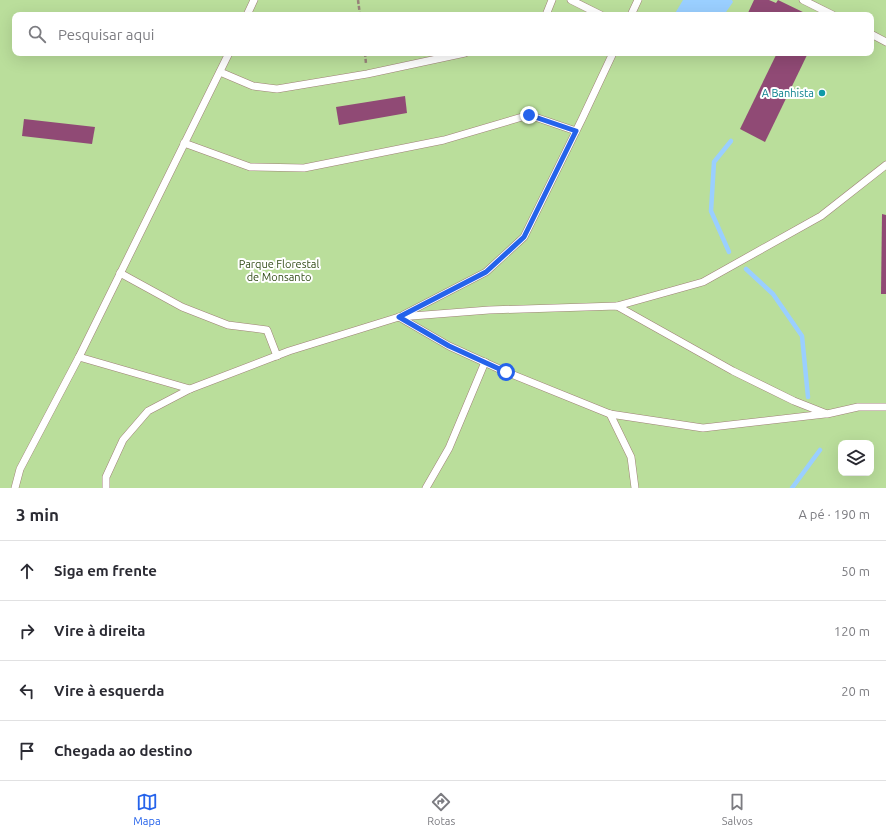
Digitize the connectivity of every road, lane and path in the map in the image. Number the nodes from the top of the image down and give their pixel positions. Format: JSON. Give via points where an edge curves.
{"nodes":[{"id":1,"x":254,"y":0,"type":"edge"},
{"id":2,"x":358,"y":0,"type":"edge"},
{"id":3,"x":552,"y":0,"type":"edge"},
{"id":4,"x":571,"y":0,"type":"edge"},
{"id":5,"x":638,"y":0,"type":"edge"},
{"id":6,"x":803,"y":0,"type":"edge"},
{"id":7,"x":248,"y":12,"type":"edge"},
{"id":8,"x":360,"y":12,"type":"edge"},
{"id":9,"x":547,"y":12,"type":"edge"},
{"id":10,"x":595,"y":12,"type":"edge"},
{"id":11,"x":632,"y":12,"type":"edge"},
{"id":12,"x":827,"y":12,"type":"edge"},
{"id":13,"x":874,"y":36,"type":"edge"},
{"id":14,"x":886,"y":42,"type":"edge"},
{"id":15,"x":228,"y":56,"type":"edge"},
{"id":16,"x":451,"y":56,"type":"edge"},
{"id":17,"x":612,"y":56,"type":"edge"},
{"id":18,"x":220,"y":72,"type":"junction"},
{"id":19,"x":576,"y":131,"type":"junction"},
{"id":20,"x":184,"y":143,"type":"junction"},
{"id":21,"x":886,"y":165,"type":"edge"},
{"id":22,"x":120,"y":273,"type":"junction"},
{"id":23,"x":617,"y":306,"type":"junction"},
{"id":24,"x":399,"y":317,"type":"junction"},
{"id":25,"x":277,"y":356,"type":"junction"},
{"id":26,"x":79,"y":357,"type":"junction"},
{"id":27,"x":485,"y":362,"type":"junction"},
{"id":28,"x":190,"y":389,"type":"junction"},
{"id":29,"x":886,"y":407,"type":"edge"},
{"id":30,"x":610,"y":414,"type":"junction"},
{"id":31,"x":827,"y":414,"type":"junction"},
{"id":32,"x":15,"y":488,"type":"edge"},
{"id":33,"x":106,"y":488,"type":"edge"},
{"id":34,"x":426,"y":488,"type":"edge"},
{"id":35,"x":635,"y":488,"type":"edge"}],
"edges":[{"from":1,"to":7,"type":"lane"},
{"from":2,"to":8,"type":"path"},
{"from":3,"to":9,"type":"lane"},
{"from":4,"to":10,"type":"lane"},
{"from":5,"to":11,"type":"lane"},
{"from":6,"to":12,"type":"lane"},
{"from":13,"to":14,"type":"lane"},
{"from":15,"to":18,"type":"lane"},
{"from":16,"to":18,"type":"lane","via":[[368,74],[277,89],[253,86]]},
{"from":17,"to":19,"type":"lane"},
{"from":18,"to":20,"type":"lane"},
{"from":19,"to":20,"type":"lane","via":[[529,115],[444,140],[304,168],[250,167]]},
{"from":19,"to":24,"type":"lane","via":[[524,237],[486,272]]},
{"from":20,"to":22,"type":"lane"},
{"from":21,"to":23,"type":"lane","via":[[821,216],[703,282]]},
{"from":22,"to":25,"type":"lane","via":[[182,307],[228,326],[267,330]]},
{"from":22,"to":26,"type":"lane"},
{"from":23,"to":24,"type":"lane","via":[[489,310]]},
{"from":23,"to":31,"type":"lane","via":[[733,371]]},
{"from":24,"to":25,"type":"lane"},
{"from":24,"to":27,"type":"lane","via":[[449,346]]},
{"from":25,"to":28,"type":"lane"},
{"from":26,"to":28,"type":"lane"},
{"from":26,"to":32,"type":"lane","via":[[20,469]]},
{"from":27,"to":30,"type":"lane"},
{"from":27,"to":34,"type":"lane","via":[[449,448]]},
{"from":28,"to":33,"type":"lane","via":[[148,411],[123,440],[106,477]]},
{"from":29,"to":31,"type":"lane","via":[[858,407]]},
{"from":30,"to":31,"type":"lane","via":[[703,428]]},
{"from":30,"to":35,"type":"lane","via":[[631,457]]}]}
